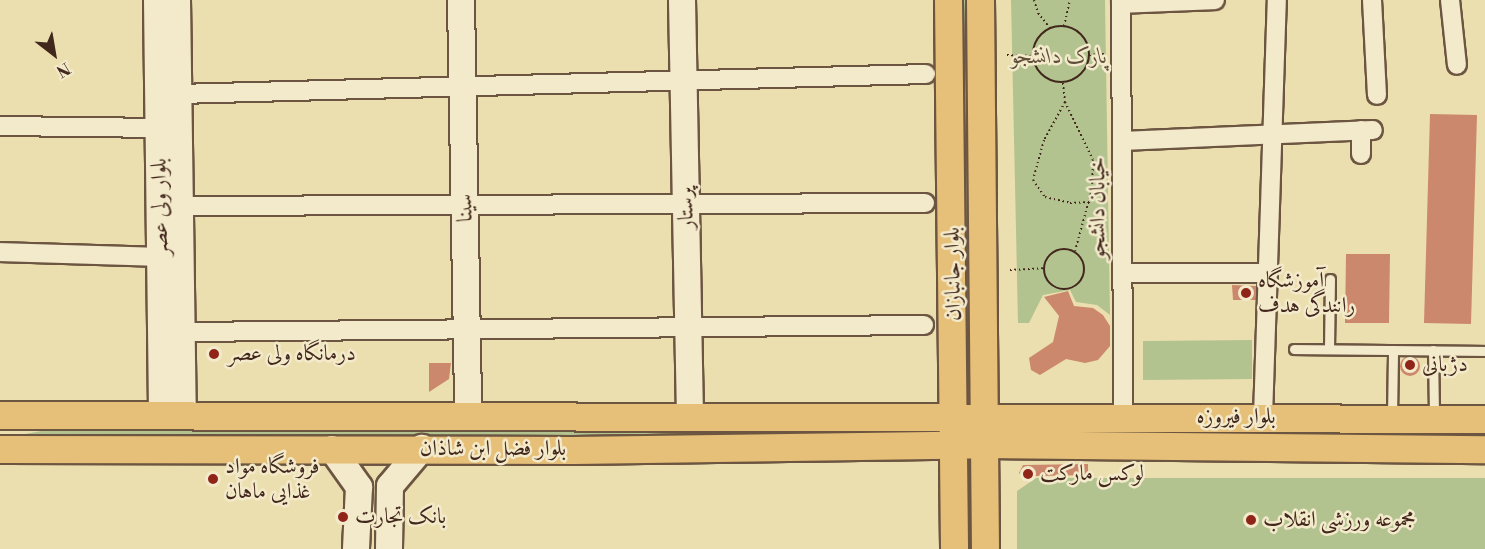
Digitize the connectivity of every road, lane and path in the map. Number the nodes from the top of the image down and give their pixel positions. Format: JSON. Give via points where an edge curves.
{"nodes":[{"id":1,"x":157,"y":0,"type":"edge"},
{"id":2,"x":177,"y":0,"type":"edge"},
{"id":3,"x":461,"y":0,"type":"edge"},
{"id":4,"x":682,"y":0,"type":"edge"},
{"id":5,"x":948,"y":0,"type":"edge"},
{"id":6,"x":980,"y":0,"type":"edge"},
{"id":7,"x":1034,"y":0,"type":"edge"},
{"id":8,"x":1070,"y":0,"type":"edge"},
{"id":9,"x":1215,"y":0,"type":"edge"},
{"id":10,"x":1277,"y":0,"type":"edge"},
{"id":11,"x":1372,"y":0,"type":"edge"},
{"id":12,"x":1450,"y":0,"type":"edge"},
{"id":13,"x":1121,"y":2,"type":"edge"},
{"id":14,"x":1064,"y":27,"type":"junction"},
{"id":15,"x":1050,"y":28,"type":"junction"},
{"id":16,"x":1089,"y":54,"type":"junction"},
{"id":17,"x":1108,"y":54,"type":"dead end"},
{"id":18,"x":1007,"y":55,"type":"dead end"},
{"id":19,"x":1033,"y":56,"type":"junction"},
{"id":20,"x":1457,"y":65,"type":"dead end"},
{"id":21,"x":926,"y":74,"type":"dead end"},
{"id":22,"x":683,"y":79,"type":"junction"},
{"id":23,"x":1063,"y":83,"type":"junction"},
{"id":24,"x":463,"y":84,"type":"junction"},
{"id":25,"x":178,"y":94,"type":"junction"},
{"id":26,"x":1377,"y":95,"type":"dead end"},
{"id":27,"x":1065,"y":102,"type":"junction"},
{"id":28,"x":0,"y":126,"type":"edge"},
{"id":29,"x":159,"y":128,"type":"junction"},
{"id":30,"x":1273,"y":135,"type":"junction"},
{"id":31,"x":1122,"y":141,"type":"junction"},
{"id":32,"x":1361,"y":154,"type":"dead end"},
{"id":33,"x":1090,"y":202,"type":"junction"},
{"id":34,"x":925,"y":203,"type":"dead end"},
{"id":35,"x":686,"y":204,"type":"junction"},
{"id":36,"x":465,"y":205,"type":"junction"},
{"id":37,"x":180,"y":206,"type":"junction"},
{"id":38,"x":1075,"y":251,"type":"junction"},
{"id":39,"x":0,"y":252,"type":"edge"},
{"id":40,"x":160,"y":256,"type":"junction"},
{"id":41,"x":1043,"y":268,"type":"junction"},
{"id":42,"x":1010,"y":270,"type":"dead end"},
{"id":43,"x":1122,"y":273,"type":"junction"},
{"id":44,"x":1268,"y":273,"type":"junction"},
{"id":45,"x":1330,"y":279,"type":"dead end"},
{"id":46,"x":924,"y":325,"type":"dead end"},
{"id":47,"x":688,"y":327,"type":"junction"},
{"id":48,"x":467,"y":329,"type":"junction"},
{"id":49,"x":176,"y":344,"type":"junction"},
{"id":50,"x":1294,"y":349,"type":"dead end"},
{"id":51,"x":1329,"y":349,"type":"junction"},
{"id":52,"x":1393,"y":350,"type":"junction"},
{"id":53,"x":1433,"y":350,"type":"junction"},
{"id":54,"x":1485,"y":351,"type":"edge"},
{"id":55,"x":172,"y":414,"type":"junction"},
{"id":56,"x":4,"y":415,"type":"edge"},
{"id":57,"x":468,"y":416,"type":"junction"},
{"id":58,"x":690,"y":416,"type":"junction"},
{"id":59,"x":1123,"y":416,"type":"junction"},
{"id":60,"x":955,"y":417,"type":"junction"},
{"id":61,"x":1263,"y":417,"type":"junction"},
{"id":62,"x":848,"y":418,"type":"junction"},
{"id":63,"x":1392,"y":418,"type":"junction"},
{"id":64,"x":1435,"y":418,"type":"junction"},
{"id":65,"x":1485,"y":419,"type":"edge"},
{"id":66,"x":986,"y":431,"type":"junction"},
{"id":67,"x":955,"y":444,"type":"junction"},
{"id":68,"x":848,"y":447,"type":"junction"},
{"id":69,"x":4,"y":448,"type":"edge"},
{"id":70,"x":422,"y":448,"type":"junction"},
{"id":71,"x":332,"y":449,"type":"junction"},
{"id":72,"x":1485,"y":449,"type":"edge"},
{"id":73,"x":356,"y":549,"type":"edge"},
{"id":74,"x":389,"y":549,"type":"edge"},
{"id":75,"x":954,"y":549,"type":"edge"},
{"id":76,"x":985,"y":549,"type":"edge"}],
"edges":[{"from":1,"to":29,"type":"main road","name":"بلوار ولی عصر"},
{"from":2,"to":25,"type":"main road","name":"بلوار ولی عصر"},
{"from":3,"to":24,"type":"main road","name":"سینا"},
{"from":4,"to":22,"type":"main road","name":"پرستار"},
{"from":5,"to":60,"type":"main road","name":"بلوار جانبازان"},
{"from":6,"to":66,"type":"main road","name":"بلوار جانبازان"},
{"from":7,"to":15,"type":"path"},
{"from":8,"to":14,"type":"path"},
{"from":9,"to":13,"type":"street"},
{"from":10,"to":30,"type":"street"},
{"from":11,"to":26,"type":"street"},
{"from":12,"to":20,"type":"street"},
{"from":13,"to":31,"type":"street","name":"خیابان دانشجو"},
{"from":14,"to":15,"type":"path"},
{"from":14,"to":16,"type":"path","via":[[1079,32]]},
{"from":15,"to":19,"type":"path","via":[[1038,38]]},
{"from":16,"to":17,"type":"path"},
{"from":16,"to":23,"type":"path","via":[[1081,75]]},
{"from":18,"to":19,"type":"path"},
{"from":19,"to":23,"type":"path","via":[[1039,73]]},
{"from":21,"to":22,"type":"street"},
{"from":22,"to":24,"type":"street"},
{"from":22,"to":35,"type":"main road","name":"پرستار"},
{"from":23,"to":27,"type":"path"},
{"from":24,"to":25,"type":"street"},
{"from":24,"to":36,"type":"main road","name":"سینا"},
{"from":25,"to":37,"type":"main road","name":"بلوار ولی عصر"},
{"from":27,"to":33,"type":"path","via":[[1093,160]]},
{"from":27,"to":33,"type":"path","via":[[1044,140],[1033,180],[1046,197]]},
{"from":28,"to":29,"type":"street"},
{"from":29,"to":40,"type":"main road","name":"بلوار ولی عصر"},
{"from":30,"to":31,"type":"street"},
{"from":30,"to":32,"type":"street","via":[[1367,130]]},
{"from":30,"to":44,"type":"street"},
{"from":31,"to":43,"type":"street","name":"خیابان دانشجو"},
{"from":33,"to":38,"type":"path"},
{"from":34,"to":35,"type":"street"},
{"from":35,"to":36,"type":"street"},
{"from":35,"to":47,"type":"main road","name":"پرستار"},
{"from":36,"to":37,"type":"street"},
{"from":36,"to":48,"type":"main road","name":"سینا"},
{"from":37,"to":49,"type":"main road","name":"بلوار ولی عصر"},
{"from":38,"to":41,"type":"path","via":[[1053,251]]},
{"from":38,"to":41,"type":"path","via":[[1082,259],[1084,272],[1072,287],[1053,286]]},
{"from":39,"to":40,"type":"street"},
{"from":40,"to":49,"type":"main road","name":"بلوار ولی عصر"},
{"from":41,"to":42,"type":"path"},
{"from":43,"to":44,"type":"street"},
{"from":43,"to":59,"type":"street","name":"خیابان دانشجو"},
{"from":44,"to":61,"type":"street"},
{"from":45,"to":51,"type":"lane"},
{"from":46,"to":47,"type":"street"},
{"from":47,"to":48,"type":"street"},
{"from":47,"to":58,"type":"main road","name":"پرستار"},
{"from":48,"to":49,"type":"street","via":[[324,330]]},
{"from":48,"to":57,"type":"main road","name":"سینا"},
{"from":49,"to":55,"type":"main road","name":"بلوار ولی عصر"},
{"from":50,"to":51,"type":"lane"},
{"from":51,"to":52,"type":"lane"},
{"from":52,"to":53,"type":"lane"},
{"from":52,"to":63,"type":"lane"},
{"from":53,"to":54,"type":"lane"},
{"from":53,"to":64,"type":"lane"},
{"from":55,"to":56,"type":"main road","name":"بلوار فضل ابن شاذان"},
{"from":55,"to":57,"type":"main road","name":"بلوار فضل ابن شاذان"},
{"from":56,"to":69,"type":"main road"},
{"from":57,"to":58,"type":"main road","name":"بلوار فضل ابن شاذان"},
{"from":58,"to":62,"type":"main road","name":"بلوار فضل ابن شاذان"},
{"from":59,"to":61,"type":"main road","name":"بلوار فیروزه"},
{"from":59,"to":66,"type":"main road","name":"بلوار فیروزه"},
{"from":60,"to":62,"type":"main road","name":"بلوار فضل ابن شاذان"},
{"from":60,"to":66,"type":"main road","name":"بلوار فضل ابن شاذان"},
{"from":60,"to":67,"type":"main road","name":"بلوار جانبازان"},
{"from":61,"to":63,"type":"main road","name":"بلوار فیروزه"},
{"from":62,"to":68,"type":"main road"},
{"from":63,"to":64,"type":"main road","name":"بلوار فیروزه"},
{"from":64,"to":65,"type":"main road","name":"بلوار فیروزه"},
{"from":66,"to":67,"type":"main road","name":"بلوار فضل ابن شاذان"},
{"from":66,"to":72,"type":"main road","name":"بلوار فیروزه"},
{"from":66,"to":76,"type":"main road","name":"بلوار جانبازان"},
{"from":67,"to":68,"type":"main road","name":"بلوار فضل ابن شاذان"},
{"from":67,"to":75,"type":"main road","name":"بلوار جانبازان"},
{"from":68,"to":70,"type":"main road","name":"بلوار فضل ابن شاذان"},
{"from":69,"to":71,"type":"main road","name":"بلوار فضل ابن شاذان"},
{"from":70,"to":71,"type":"main road","name":"بلوار فضل ابن شاذان"},
{"from":70,"to":74,"type":"main road","via":[[390,486]]},
{"from":71,"to":73,"type":"main road","via":[[359,487]]}]}
